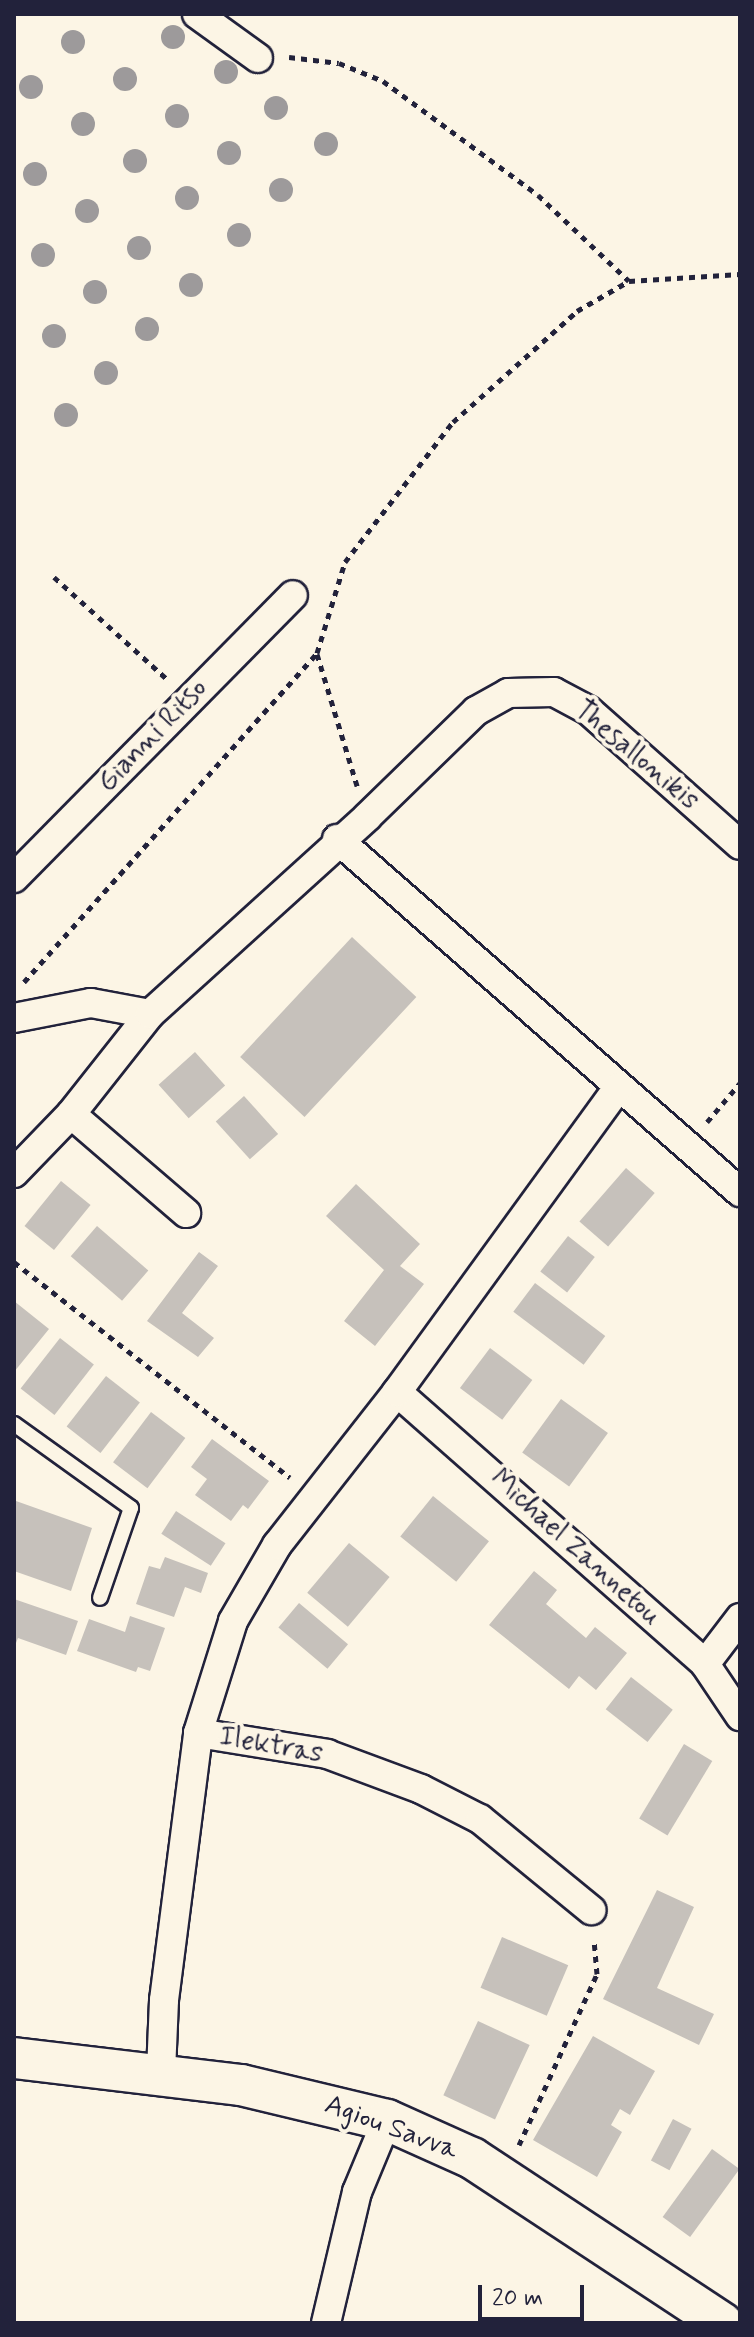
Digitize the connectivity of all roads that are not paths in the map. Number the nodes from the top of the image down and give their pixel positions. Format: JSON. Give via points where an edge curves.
{"nodes":[{"id":1,"x":197,"y":14,"type":"edge"},
{"id":2,"x":258,"y":58,"type":"road end"},
{"id":3,"x":293,"y":595,"type":"dead end"},
{"id":4,"x":337,"y":839,"type":"junction"},
{"id":5,"x":740,"y":845,"type":"edge"},
{"id":6,"x":14,"y":878,"type":"edge"},
{"id":7,"x":150,"y":1014,"type":"junction"},
{"id":8,"x":14,"y":1018,"type":"edge"},
{"id":9,"x":618,"y":1088,"type":"junction"},
{"id":10,"x":71,"y":1114,"type":"junction"},
{"id":11,"x":14,"y":1173,"type":"edge"},
{"id":12,"x":740,"y":1192,"type":"edge"},
{"id":13,"x":186,"y":1213,"type":"dead end"},
{"id":14,"x":397,"y":1392,"type":"junction"},
{"id":15,"x":14,"y":1424,"type":"edge"},
{"id":16,"x":100,"y":1598,"type":"dead end"},
{"id":17,"x":740,"y":1618,"type":"edge"},
{"id":18,"x":705,"y":1664,"type":"junction"},
{"id":19,"x":740,"y":1716,"type":"edge"},
{"id":20,"x":198,"y":1733,"type":"junction"},
{"id":21,"x":591,"y":1910,"type":"road end"},
{"id":22,"x":14,"y":2058,"type":"edge"},
{"id":23,"x":161,"y":2072,"type":"junction"},
{"id":24,"x":387,"y":2120,"type":"junction"},
{"id":25,"x":326,"y":2323,"type":"edge"},
{"id":26,"x":722,"y":2323,"type":"edge"}],
"edges":[{"from":1,"to":2,"type":"street"},
{"from":3,"to":6,"type":"street","name":"Gianni Ritso"},
{"from":4,"to":5,"type":"street","name":"Thesallonikis","via":[[367,817],[476,711],[508,693],[532,690],[554,692],[588,710]]},
{"from":4,"to":7,"type":"street","name":"Thesallonikis"},
{"from":4,"to":9,"type":"street"},
{"from":7,"to":8,"type":"street","via":[[91,1003]]},
{"from":7,"to":10,"type":"street","name":"Thesallonikis"},
{"from":9,"to":12,"type":"street"},
{"from":9,"to":14,"type":"street"},
{"from":10,"to":11,"type":"street","name":"Thesallonikis"},
{"from":10,"to":13,"type":"street"},
{"from":14,"to":18,"type":"street","name":"Michael Zannetou"},
{"from":14,"to":20,"type":"street","via":[[277,1545],[233,1621]]},
{"from":15,"to":16,"type":"lane","via":[[131,1508]]},
{"from":17,"to":18,"type":"street"},
{"from":18,"to":19,"type":"street","name":"Michael Zannetou"},
{"from":20,"to":21,"type":"street","name":"Ilektras","via":[[327,1754],[421,1789],[480,1819]]},
{"from":20,"to":23,"type":"street","name":"Ilektras","via":[[164,2000]]},
{"from":22,"to":23,"type":"street","name":"Agiou Savva"},
{"from":23,"to":24,"type":"street","name":"Agiou Savva","via":[[322,2101]]},
{"from":24,"to":25,"type":"street","via":[[357,2192]]},
{"from":24,"to":26,"type":"street","name":"Agiou Savva","via":[[504,2179]]}]}
